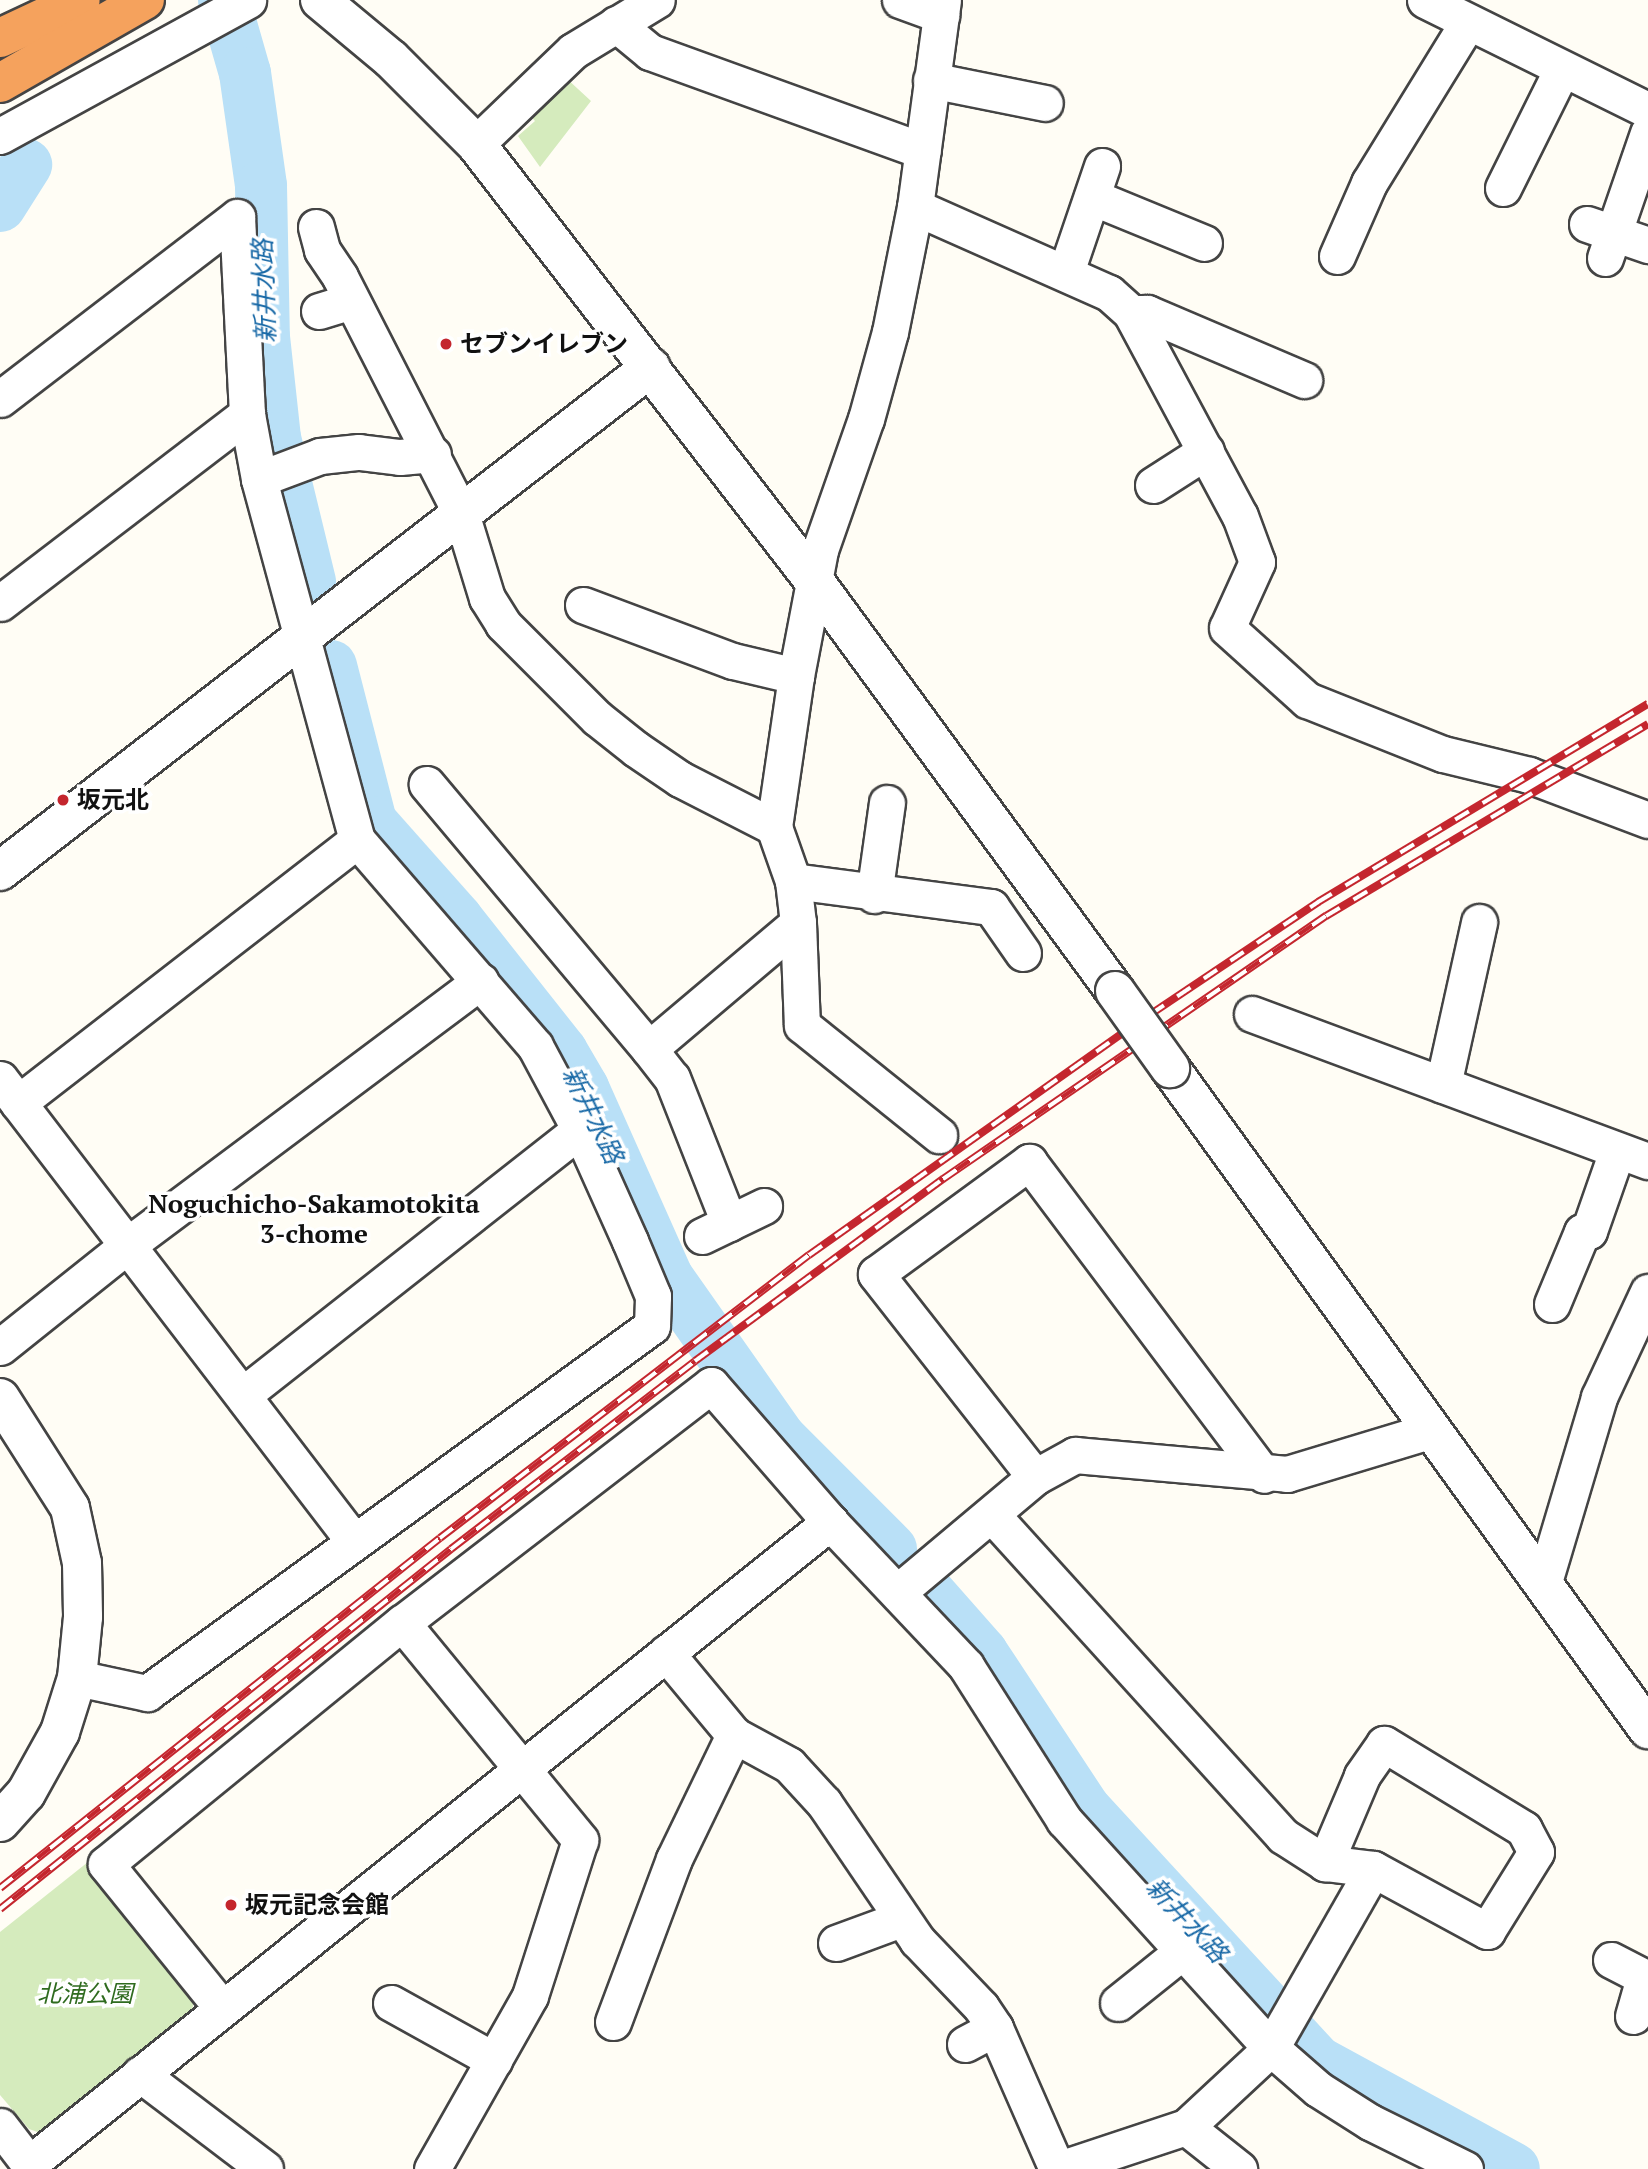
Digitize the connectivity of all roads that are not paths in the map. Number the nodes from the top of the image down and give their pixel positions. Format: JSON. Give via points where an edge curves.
{"nodes":[{"id":1,"x":81,"y":0,"type":"edge"},
{"id":2,"x":145,"y":0,"type":"edge"},
{"id":3,"x":248,"y":0,"type":"edge"},
{"id":4,"x":320,"y":0,"type":"edge"},
{"id":5,"x":657,"y":0,"type":"edge"},
{"id":6,"x":900,"y":0,"type":"edge"},
{"id":7,"x":1425,"y":0,"type":"edge"},
{"id":8,"x":942,"y":7,"type":"edge"},
{"id":9,"x":1468,"y":22,"type":"junction"},
{"id":10,"x":616,"y":24,"type":"junction"},
{"id":11,"x":0,"y":38,"type":"edge"},
{"id":12,"x":1562,"y":69,"type":"junction"},
{"id":13,"x":931,"y":79,"type":"junction"},
{"id":14,"x":3,"y":81,"type":"edge"},
{"id":15,"x":1045,"y":103,"type":"dead end"},
{"id":16,"x":1648,"y":110,"type":"edge"},
{"id":17,"x":1648,"y":132,"type":"edge"},
{"id":18,"x":0,"y":136,"type":"edge"},
{"id":19,"x":476,"y":144,"type":"junction"},
{"id":20,"x":923,"y":151,"type":"junction"},
{"id":21,"x":1503,"y":188,"type":"dead end"},
{"id":22,"x":915,"y":207,"type":"junction"},
{"id":23,"x":316,"y":227,"type":"dead end"},
{"id":24,"x":1204,"y":243,"type":"dead end"},
{"id":25,"x":1648,"y":245,"type":"edge"},
{"id":26,"x":1337,"y":256,"type":"dead end"},
{"id":27,"x":1066,"y":272,"type":"junction"},
{"id":28,"x":352,"y":301,"type":"junction"},
{"id":29,"x":319,"y":312,"type":"dead end"},
{"id":30,"x":1131,"y":313,"type":"junction"},
{"id":31,"x":652,"y":367,"type":"junction"},
{"id":32,"x":1304,"y":380,"type":"dead end"},
{"id":33,"x":0,"y":399,"type":"edge"},
{"id":34,"x":247,"y":414,"type":"junction"},
{"id":35,"x":1206,"y":451,"type":"junction"},
{"id":36,"x":433,"y":454,"type":"junction"},
{"id":37,"x":259,"y":479,"type":"junction"},
{"id":38,"x":1153,"y":485,"type":"dead end"},
{"id":39,"x":461,"y":513,"type":"junction"},
{"id":40,"x":815,"y":582,"type":"junction"},
{"id":41,"x":0,"y":603,"type":"edge"},
{"id":42,"x":584,"y":604,"type":"dead end"},
{"id":43,"x":304,"y":637,"type":"junction"},
{"id":44,"x":796,"y":676,"type":"junction"},
{"id":45,"x":427,"y":784,"type":"dead end"},
{"id":46,"x":887,"y":803,"type":"dead end"},
{"id":47,"x":1648,"y":820,"type":"edge"},
{"id":48,"x":774,"y":827,"type":"junction"},
{"id":49,"x":358,"y":840,"type":"junction"},
{"id":50,"x":0,"y":871,"type":"edge"},
{"id":51,"x":793,"y":881,"type":"junction"},
{"id":52,"x":874,"y":895,"type":"junction"},
{"id":53,"x":1479,"y":922,"type":"dead end"},
{"id":54,"x":798,"y":923,"type":"junction"},
{"id":55,"x":1023,"y":953,"type":"dead end"},
{"id":56,"x":481,"y":981,"type":"junction"},
{"id":57,"x":1252,"y":1014,"type":"dead end"},
{"id":58,"x":649,"y":1049,"type":"junction"},
{"id":59,"x":1443,"y":1086,"type":"junction"},
{"id":60,"x":9,"y":1091,"type":"edge"},
{"id":61,"x":580,"y":1130,"type":"junction"},
{"id":62,"x":939,"y":1135,"type":"dead end"},
{"id":63,"x":1633,"y":1156,"type":"edge"},
{"id":64,"x":764,"y":1206,"type":"dead end"},
{"id":65,"x":128,"y":1244,"type":"junction"},
{"id":66,"x":1648,"y":1292,"type":"edge"},
{"id":67,"x":1552,"y":1304,"type":"dead end"},
{"id":68,"x":0,"y":1347,"type":"edge"},
{"id":69,"x":244,"y":1394,"type":"junction"},
{"id":70,"x":0,"y":1398,"type":"edge"},
{"id":71,"x":1433,"y":1430,"type":"junction"},
{"id":72,"x":1264,"y":1475,"type":"junction"},
{"id":73,"x":1035,"y":1477,"type":"junction"},
{"id":74,"x":992,"y":1515,"type":"junction"},
{"id":75,"x":830,"y":1522,"type":"junction"},
{"id":76,"x":353,"y":1540,"type":"junction"},
{"id":77,"x":1544,"y":1582,"type":"junction"},
{"id":78,"x":898,"y":1591,"type":"junction"},
{"id":79,"x":402,"y":1623,"type":"junction"},
{"id":80,"x":666,"y":1653,"type":"junction"},
{"id":81,"x":77,"y":1678,"type":"junction"},
{"id":82,"x":1648,"y":1729,"type":"edge"},
{"id":83,"x":734,"y":1735,"type":"junction"},
{"id":84,"x":523,"y":1766,"type":"junction"},
{"id":85,"x":0,"y":1822,"type":"edge"},
{"id":86,"x":1325,"y":1863,"type":"junction"},
{"id":87,"x":1373,"y":1869,"type":"junction"},
{"id":88,"x":901,"y":1919,"type":"junction"},
{"id":89,"x":836,"y":1943,"type":"dead end"},
{"id":90,"x":1183,"y":1951,"type":"junction"},
{"id":91,"x":1611,"y":1960,"type":"dead end"},
{"id":92,"x":1646,"y":1978,"type":"edge"},
{"id":93,"x":391,"y":2003,"type":"dead end"},
{"id":94,"x":1118,"y":2003,"type":"dead end"},
{"id":95,"x":222,"y":2008,"type":"junction"},
{"id":96,"x":1633,"y":2016,"type":"dead end"},
{"id":97,"x":613,"y":2022,"type":"dead end"},
{"id":98,"x":995,"y":2028,"type":"junction"},
{"id":99,"x":965,"y":2044,"type":"dead end"},
{"id":100,"x":1271,"y":2048,"type":"junction"},
{"id":101,"x":494,"y":2060,"type":"junction"},
{"id":102,"x":140,"y":2074,"type":"junction"},
{"id":103,"x":0,"y":2126,"type":"edge"},
{"id":104,"x":1186,"y":2127,"type":"junction"},
{"id":105,"x":31,"y":2166,"type":"edge"},
{"id":106,"x":265,"y":2169,"type":"edge"},
{"id":107,"x":432,"y":2169,"type":"edge"},
{"id":108,"x":1058,"y":2169,"type":"edge"},
{"id":109,"x":1239,"y":2169,"type":"edge"},
{"id":110,"x":1465,"y":2169,"type":"edge"}],
"edges":[{"from":1,"to":11,"type":"highway"},
{"from":2,"to":14,"type":"highway"},
{"from":3,"to":18,"type":"street"},
{"from":4,"to":19,"type":"street","via":[[391,59]]},
{"from":5,"to":10,"type":"street"},
{"from":6,"to":8,"type":"street"},
{"from":7,"to":9,"type":"street"},
{"from":8,"to":13,"type":"street"},
{"from":9,"to":12,"type":"street"},
{"from":9,"to":26,"type":"street","via":[[1369,183]]},
{"from":10,"to":19,"type":"street","via":[[573,51]]},
{"from":10,"to":20,"type":"street","via":[[650,52]]},
{"from":12,"to":16,"type":"street"},
{"from":12,"to":21,"type":"street"},
{"from":13,"to":15,"type":"street"},
{"from":13,"to":20,"type":"street"},
{"from":17,"to":25,"type":"street","via":[[1602,238]]},
{"from":19,"to":31,"type":"street"},
{"from":20,"to":22,"type":"street"},
{"from":22,"to":27,"type":"street"},
{"from":22,"to":40,"type":"street","via":[[890,332],[866,419],[820,550]]},
{"from":23,"to":28,"type":"street","via":[[323,250]]},
{"from":24,"to":27,"type":"street","via":[[1097,182]]},
{"from":27,"to":30,"type":"street","via":[[1109,293]]},
{"from":28,"to":29,"type":"street"},
{"from":28,"to":36,"type":"street"},
{"from":30,"to":32,"type":"street","via":[[1147,313]]},
{"from":30,"to":35,"type":"street"},
{"from":31,"to":39,"type":"street"},
{"from":31,"to":40,"type":"street"},
{"from":33,"to":34,"type":"street","via":[[237,217]]},
{"from":34,"to":37,"type":"street"},
{"from":34,"to":41,"type":"street"},
{"from":35,"to":38,"type":"street"},
{"from":35,"to":47,"type":"street","via":[[1240,516],[1257,562],[1227,628],[1307,700],[1443,754],[1529,775]]},
{"from":36,"to":37,"type":"street","via":[[320,456]]},
{"from":36,"to":39,"type":"street"},
{"from":37,"to":43,"type":"street"},
{"from":39,"to":43,"type":"street"},
{"from":39,"to":48,"type":"street","via":[[487,598],[503,624],[561,683],[617,733],[680,779]]},
{"from":40,"to":44,"type":"street"},
{"from":40,"to":71,"type":"street","bridge":true},
{"from":42,"to":44,"type":"street","via":[[733,661]]},
{"from":43,"to":49,"type":"street"},
{"from":43,"to":50,"type":"street"},
{"from":44,"to":48,"type":"street"},
{"from":45,"to":58,"type":"street"},
{"from":46,"to":52,"type":"street"},
{"from":48,"to":51,"type":"street"},
{"from":49,"to":56,"type":"street"},
{"from":49,"to":60,"type":"street"},
{"from":51,"to":52,"type":"street"},
{"from":51,"to":54,"type":"street"},
{"from":52,"to":55,"type":"street","via":[[991,907]]},
{"from":53,"to":59,"type":"street"},
{"from":54,"to":58,"type":"street"},
{"from":54,"to":62,"type":"street","via":[[802,1025]]},
{"from":56,"to":61,"type":"street","via":[[535,1046]]},
{"from":56,"to":65,"type":"street"},
{"from":57,"to":59,"type":"street"},
{"from":58,"to":64,"type":"street","via":[[672,1078],[716,1229]]},
{"from":59,"to":63,"type":"street"},
{"from":60,"to":65,"type":"street"},
{"from":61,"to":69,"type":"street"},
{"from":61,"to":76,"type":"street","via":[[653,1296],[652,1326]]},
{"from":63,"to":67,"type":"street","via":[[1589,1231],[1582,1232]]},
{"from":65,"to":68,"type":"street"},
{"from":65,"to":69,"type":"street"},
{"from":66,"to":77,"type":"street","via":[[1599,1397]]},
{"from":69,"to":76,"type":"street"},
{"from":70,"to":81,"type":"street","via":[[47,1465],[69,1508],[82,1563]]},
{"from":71,"to":72,"type":"street","via":[[1287,1474]]},
{"from":71,"to":77,"type":"street"},
{"from":72,"to":73,"type":"street","via":[[1075,1455]]},
{"from":72,"to":73,"type":"street","via":[[1028,1162],[876,1274]]},
{"from":73,"to":74,"type":"street"},
{"from":74,"to":78,"type":"street"},
{"from":74,"to":86,"type":"street","via":[[1283,1836]]},
{"from":75,"to":78,"type":"street"},
{"from":75,"to":79,"type":"street","via":[[711,1385]]},
{"from":75,"to":80,"type":"street"},
{"from":76,"to":81,"type":"street","via":[[147,1693]]},
{"from":77,"to":82,"type":"street"},
{"from":78,"to":90,"type":"street","via":[[966,1666],[1064,1820]]},
{"from":79,"to":84,"type":"street"},
{"from":79,"to":95,"type":"street","via":[[106,1864]]},
{"from":80,"to":83,"type":"street"},
{"from":80,"to":84,"type":"street"},
{"from":81,"to":85,"type":"street","via":[[60,1732],[26,1793]]},
{"from":83,"to":88,"type":"street","via":[[789,1765],[824,1803]]},
{"from":83,"to":97,"type":"street","via":[[674,1859]]},
{"from":84,"to":95,"type":"street"},
{"from":84,"to":101,"type":"street","via":[[580,1840],[530,1996]]},
{"from":86,"to":87,"type":"street"},
{"from":86,"to":87,"type":"street","via":[[1362,1776],[1384,1744],[1524,1829],[1536,1852],[1487,1931]]},
{"from":87,"to":100,"type":"street"},
{"from":88,"to":89,"type":"street"},
{"from":88,"to":98,"type":"street"},
{"from":90,"to":94,"type":"street"},
{"from":90,"to":100,"type":"street"},
{"from":91,"to":92,"type":"street"},
{"from":92,"to":96,"type":"street"},
{"from":93,"to":101,"type":"street"},
{"from":95,"to":102,"type":"street"},
{"from":98,"to":99,"type":"street"},
{"from":98,"to":108,"type":"street"},
{"from":100,"to":104,"type":"street"},
{"from":100,"to":110,"type":"street","via":[[1318,2089],[1370,2122]]},
{"from":101,"to":107,"type":"street"},
{"from":102,"to":105,"type":"street"},
{"from":102,"to":106,"type":"street"},
{"from":103,"to":105,"type":"street"},
{"from":104,"to":108,"type":"street"},
{"from":104,"to":109,"type":"street"}]}
